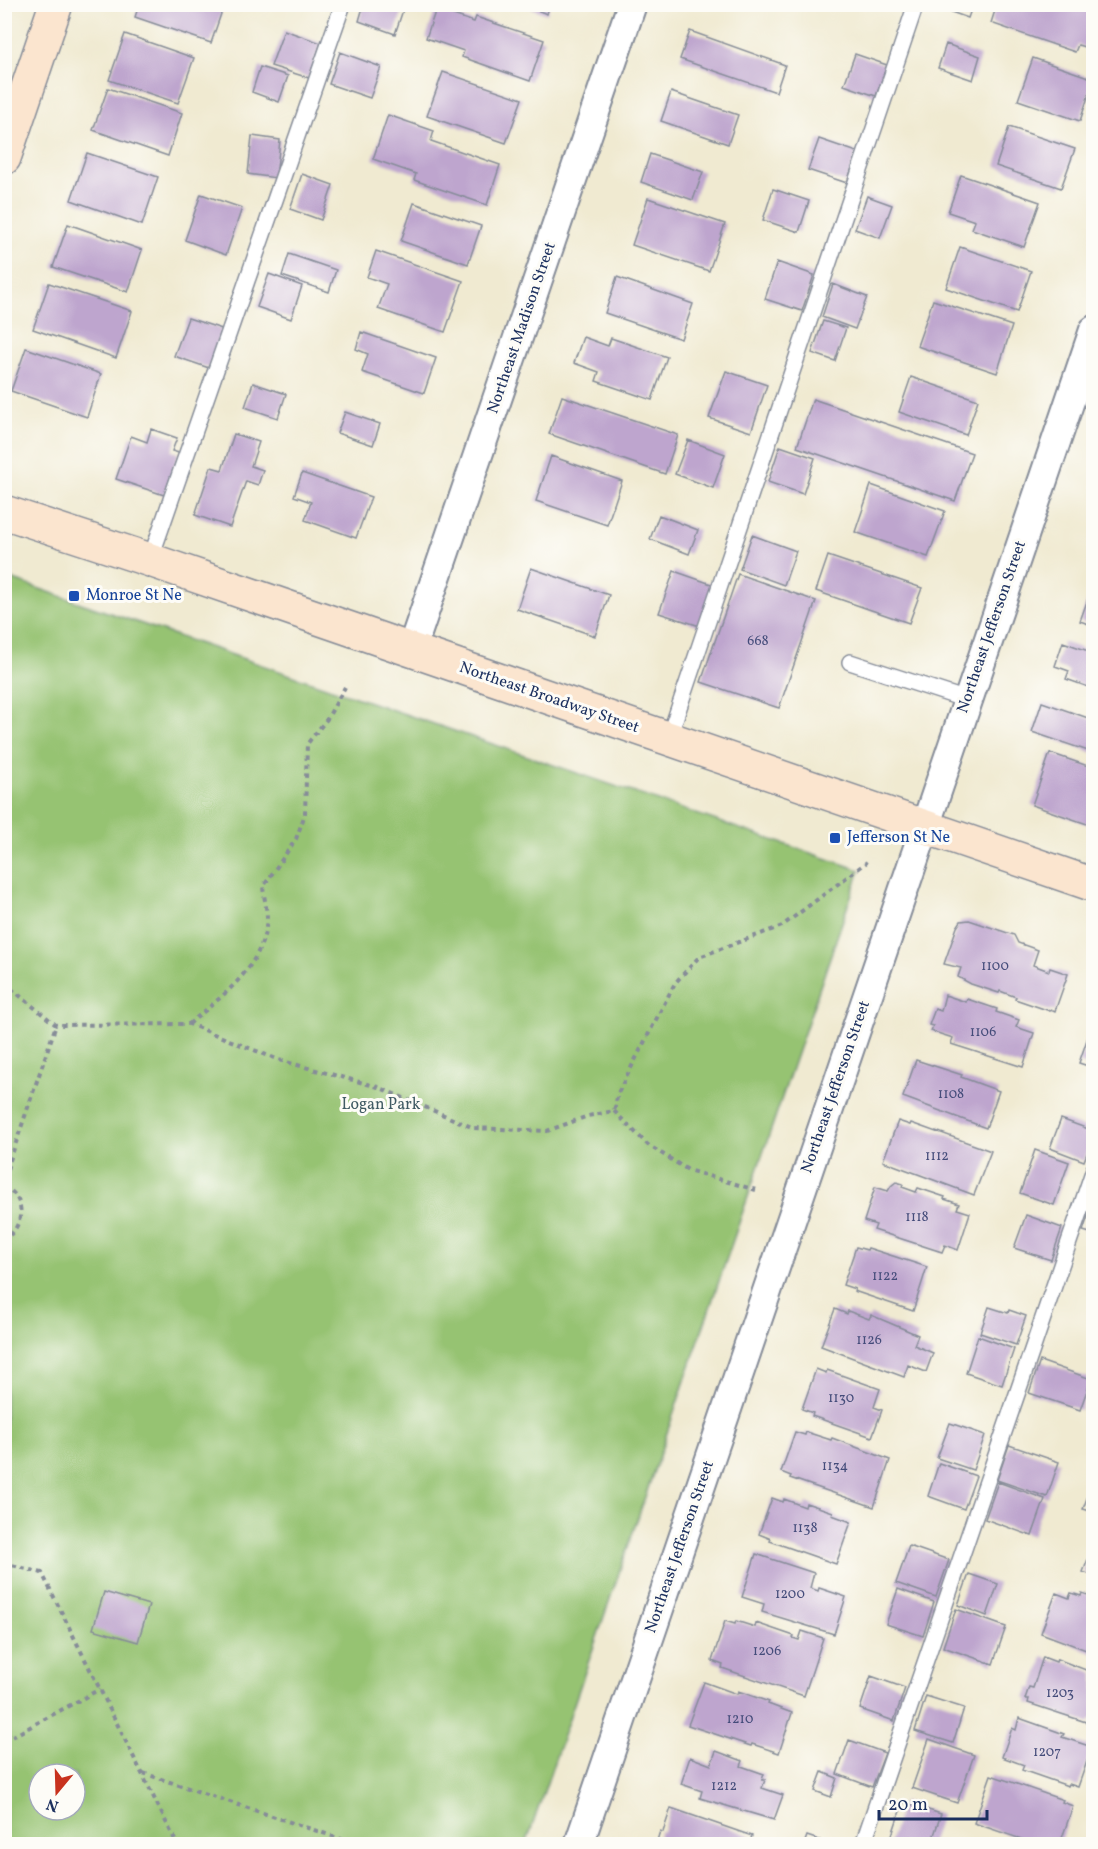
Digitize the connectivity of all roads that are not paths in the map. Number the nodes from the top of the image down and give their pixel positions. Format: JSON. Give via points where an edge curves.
{"nodes":[{"id":1,"x":57,"y":4,"type":"edge"},
{"id":2,"x":343,"y":4,"type":"edge"},
{"id":3,"x":632,"y":4,"type":"edge"},
{"id":4,"x":916,"y":4,"type":"edge"},
{"id":5,"x":4,"y":158,"type":"edge"},
{"id":6,"x":1094,"y":330,"type":"edge"},
{"id":7,"x":4,"y":512,"type":"edge"},
{"id":8,"x":150,"y":560,"type":"junction"},
{"id":9,"x":411,"y":651,"type":"junction"},
{"id":10,"x":850,"y":662,"type":"dead end"},
{"id":11,"x":967,"y":700,"type":"junction"},
{"id":12,"x":668,"y":740,"type":"junction"},
{"id":13,"x":924,"y":828,"type":"junction"},
{"id":14,"x":1094,"y":885,"type":"edge"},
{"id":15,"x":1094,"y":1169,"type":"edge"},
{"id":16,"x":579,"y":1845,"type":"edge"},
{"id":17,"x":863,"y":1845,"type":"edge"}],
"edges":[{"from":1,"to":5,"type":"main road"},
{"from":2,"to":8,"type":"lane"},
{"from":3,"to":9,"type":"street","name":"Northeast Madison Street"},
{"from":4,"to":12,"type":"lane"},
{"from":6,"to":11,"type":"street","name":"Northeast Jefferson Street"},
{"from":7,"to":8,"type":"main road","name":"Northeast Broadway Street"},
{"from":8,"to":9,"type":"main road","name":"Northeast Broadway Street"},
{"from":9,"to":12,"type":"main road","name":"Northeast Broadway Street"},
{"from":10,"to":11,"type":"lane"},
{"from":11,"to":13,"type":"street","name":"Northeast Jefferson Street"},
{"from":12,"to":13,"type":"main road","name":"Northeast Broadway Street"},
{"from":13,"to":14,"type":"main road","name":"Northeast Broadway Street"},
{"from":13,"to":16,"type":"street","name":"Northeast Jefferson Street"},
{"from":15,"to":17,"type":"lane"}]}
